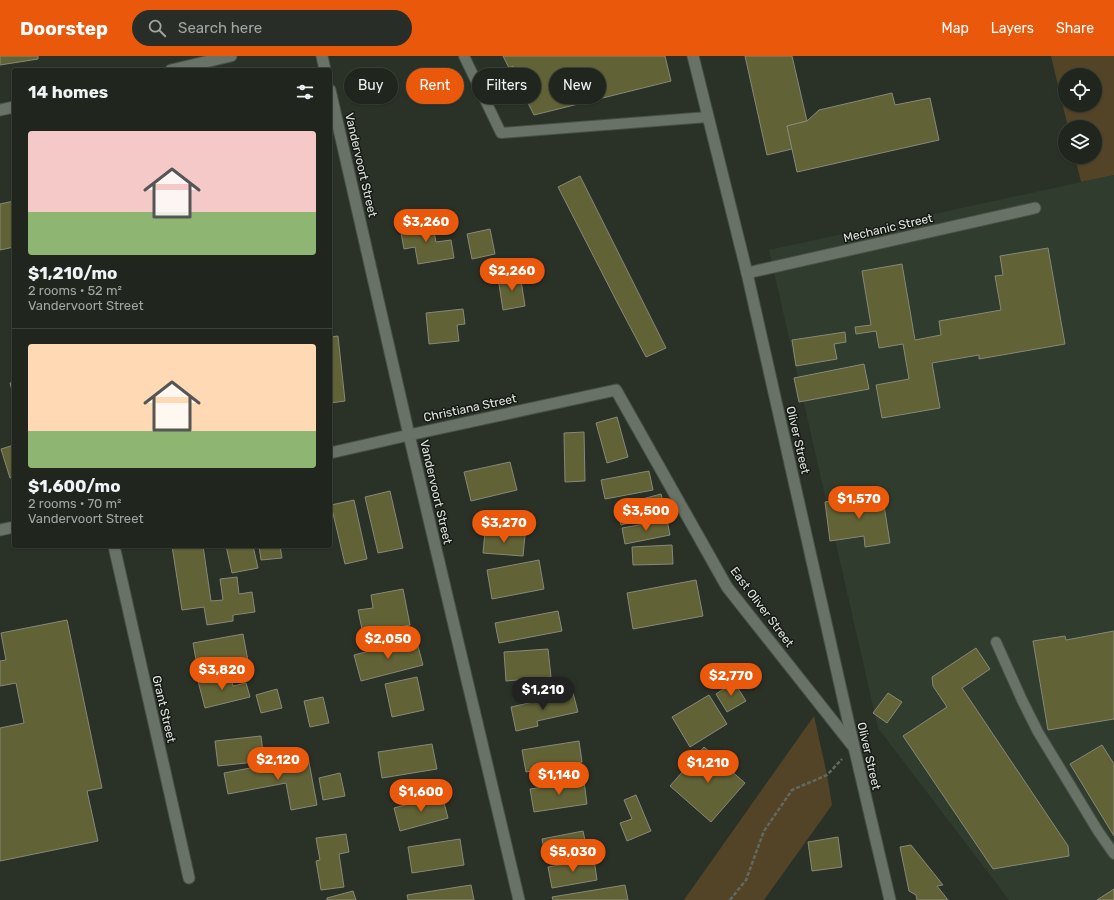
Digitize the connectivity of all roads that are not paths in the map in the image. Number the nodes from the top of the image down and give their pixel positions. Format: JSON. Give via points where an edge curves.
{"nodes":[{"id":1,"x":231,"y":56,"type":"edge"},
{"id":2,"x":322,"y":56,"type":"edge"},
{"id":3,"x":464,"y":56,"type":"edge"},
{"id":4,"x":693,"y":56,"type":"edge"},
{"id":5,"x":180,"y":68,"type":"edge"},
{"id":6,"x":325,"y":68,"type":"edge"},
{"id":7,"x":332,"y":99,"type":"edge"},
{"id":8,"x":12,"y":107,"type":"edge"},
{"id":9,"x":0,"y":110,"type":"edge"},
{"id":10,"x":708,"y":117,"type":"junction"},
{"id":11,"x":1035,"y":208,"type":"dead end"},
{"id":12,"x":747,"y":273,"type":"junction"},
{"id":13,"x":616,"y":390,"type":"joint"},
{"id":14,"x":409,"y":435,"type":"junction"},
{"id":15,"x":332,"y":453,"type":"edge"},
{"id":16,"x":12,"y":527,"type":"edge"},
{"id":17,"x":0,"y":530,"type":"edge"},
{"id":18,"x":114,"y":548,"type":"edge"},
{"id":19,"x":996,"y":642,"type":"dead end"},
{"id":20,"x":854,"y":747,"type":"junction"},
{"id":21,"x":1114,"y":854,"type":"edge"},
{"id":22,"x":189,"y":878,"type":"dead end"},
{"id":23,"x":519,"y":900,"type":"edge"},
{"id":24,"x":890,"y":900,"type":"edge"}],
"edges":[{"from":1,"to":5,"type":"street"},
{"from":2,"to":6,"type":"street"},
{"from":3,"to":10,"type":"lane","via":[[501,133]]},
{"from":4,"to":10,"type":"street","name":"Oliver Street"},
{"from":7,"to":14,"type":"street","name":"Vandervoort Street"},
{"from":8,"to":9,"type":"street"},
{"from":10,"to":12,"type":"street","name":"Oliver Street"},
{"from":11,"to":12,"type":"street","name":"Mechanic Street"},
{"from":12,"to":20,"type":"street","name":"Oliver Street"},
{"from":13,"to":14,"type":"street","name":"Christiana Street"},
{"from":13,"to":20,"type":"street","name":"East Oliver Street","via":[[727,587]]},
{"from":14,"to":15,"type":"street","name":"Christiana Street"},
{"from":14,"to":23,"type":"street","name":"Vandervoort Street"},
{"from":16,"to":17,"type":"street"},
{"from":18,"to":22,"type":"street","name":"Grant Street"},
{"from":19,"to":21,"type":"lane","via":[[1038,732]]},
{"from":20,"to":24,"type":"street","name":"Oliver Street"}]}
